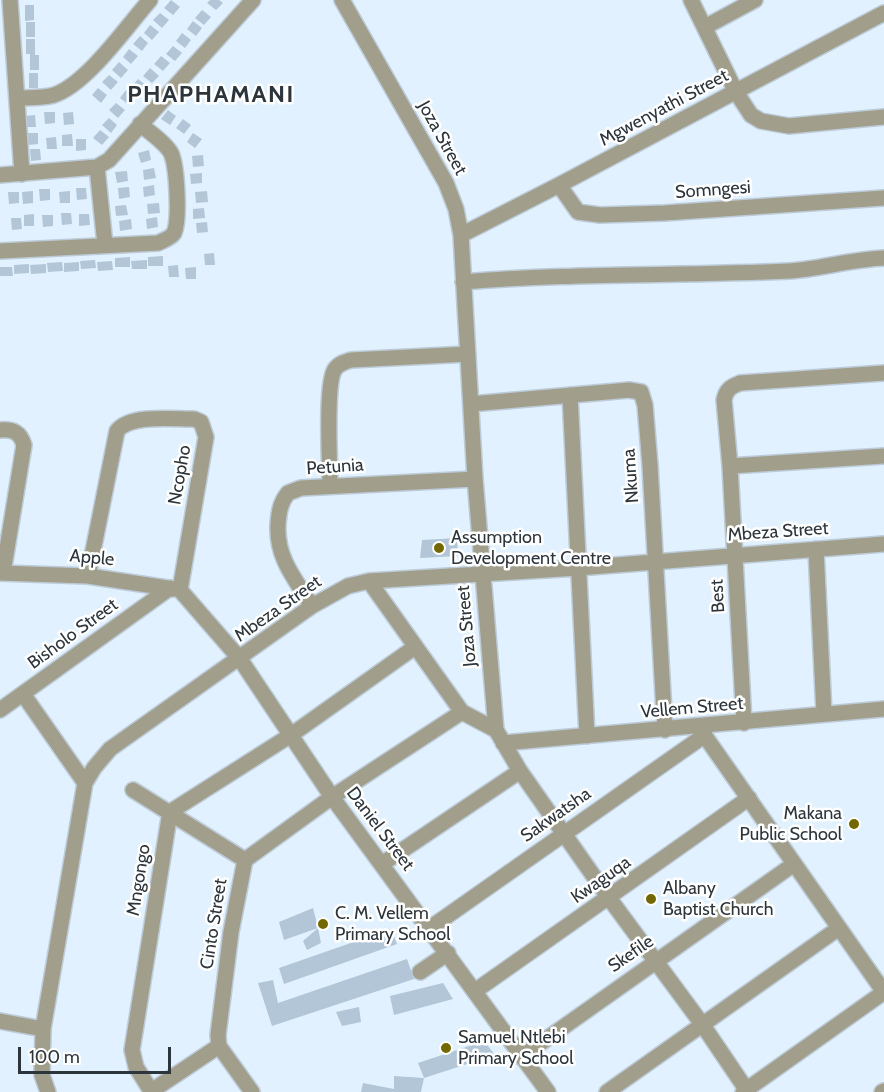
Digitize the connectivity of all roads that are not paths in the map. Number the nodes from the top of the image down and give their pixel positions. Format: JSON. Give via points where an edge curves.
{"nodes":[{"id":1,"x":10,"y":0,"type":"edge"},
{"id":2,"x":150,"y":0,"type":"edge"},
{"id":3,"x":253,"y":0,"type":"edge"},
{"id":4,"x":342,"y":0,"type":"edge"},
{"id":5,"x":691,"y":0,"type":"edge"},
{"id":6,"x":755,"y":0,"type":"edge"},
{"id":7,"x":884,"y":13,"type":"edge"},
{"id":8,"x":705,"y":27,"type":"junction"},
{"id":9,"x":736,"y":92,"type":"junction"},
{"id":10,"x":17,"y":98,"type":"junction"},
{"id":11,"x":884,"y":117,"type":"edge"},
{"id":12,"x":140,"y":124,"type":"junction"},
{"id":13,"x":98,"y":167,"type":"junction"},
{"id":14,"x":22,"y":174,"type":"junction"},
{"id":15,"x":0,"y":176,"type":"edge"},
{"id":16,"x":559,"y":185,"type":"junction"},
{"id":17,"x":884,"y":198,"type":"edge"},
{"id":18,"x":461,"y":235,"type":"junction"},
{"id":19,"x":105,"y":245,"type":"junction"},
{"id":20,"x":0,"y":251,"type":"edge"},
{"id":21,"x":884,"y":258,"type":"edge"},
{"id":22,"x":463,"y":282,"type":"junction"},
{"id":23,"x":468,"y":354,"type":"junction"},
{"id":24,"x":884,"y":373,"type":"edge"},
{"id":25,"x":570,"y":395,"type":"junction"},
{"id":26,"x":471,"y":404,"type":"junction"},
{"id":27,"x":0,"y":430,"type":"edge"},
{"id":28,"x":884,"y":456,"type":"edge"},
{"id":29,"x":730,"y":466,"type":"junction"},
{"id":30,"x":475,"y":479,"type":"junction"},
{"id":31,"x":330,"y":486,"type":"junction"},
{"id":32,"x":884,"y":544,"type":"edge"},
{"id":33,"x":816,"y":549,"type":"junction"},
{"id":34,"x":735,"y":555,"type":"junction"},
{"id":35,"x":657,"y":562,"type":"junction"},
{"id":36,"x":578,"y":568,"type":"junction"},
{"id":37,"x":2,"y":573,"type":"edge"},
{"id":38,"x":482,"y":574,"type":"junction"},
{"id":39,"x":88,"y":576,"type":"junction"},
{"id":40,"x":369,"y":581,"type":"junction"},
{"id":41,"x":175,"y":589,"type":"junction"},
{"id":42,"x":312,"y":606,"type":"junction"},
{"id":43,"x":415,"y":647,"type":"junction"},
{"id":44,"x":240,"y":659,"type":"junction"},
{"id":45,"x":23,"y":694,"type":"junction"},
{"id":46,"x":884,"y":709,"type":"edge"},
{"id":47,"x":0,"y":711,"type":"edge"},
{"id":48,"x":462,"y":712,"type":"junction"},
{"id":49,"x":824,"y":714,"type":"junction"},
{"id":50,"x":744,"y":723,"type":"junction"},
{"id":51,"x":665,"y":730,"type":"junction"},
{"id":52,"x":702,"y":731,"type":"junction"},
{"id":53,"x":291,"y":735,"type":"junction"},
{"id":54,"x":587,"y":736,"type":"junction"},
{"id":55,"x":500,"y":737,"type":"junction"},
{"id":56,"x":520,"y":771,"type":"junction"},
{"id":57,"x":86,"y":783,"type":"junction"},
{"id":58,"x":133,"y":790,"type":"dead end"},
{"id":59,"x":332,"y":797,"type":"junction"},
{"id":60,"x":748,"y":798,"type":"junction"},
{"id":61,"x":170,"y":812,"type":"junction"},
{"id":62,"x":564,"y":833,"type":"junction"},
{"id":63,"x":244,"y":860,"type":"junction"},
{"id":64,"x":382,"y":864,"type":"junction"},
{"id":65,"x":794,"y":864,"type":"junction"},
{"id":66,"x":609,"y":898,"type":"junction"},
{"id":67,"x":430,"y":928,"type":"junction"},
{"id":68,"x":839,"y":928,"type":"junction"},
{"id":69,"x":448,"y":953,"type":"junction"},
{"id":70,"x":655,"y":960,"type":"junction"},
{"id":71,"x":420,"y":972,"type":"dead end"},
{"id":72,"x":475,"y":991,"type":"junction"},
{"id":73,"x":884,"y":992,"type":"edge"},
{"id":74,"x":0,"y":1022,"type":"edge"},
{"id":75,"x":702,"y":1024,"type":"junction"},
{"id":76,"x":43,"y":1029,"type":"junction"},
{"id":77,"x":219,"y":1046,"type":"junction"},
{"id":78,"x":521,"y":1057,"type":"junction"},
{"id":79,"x":746,"y":1091,"type":"edge"},
{"id":80,"x":48,"y":1092,"type":"edge"},
{"id":81,"x":151,"y":1092,"type":"edge"},
{"id":82,"x":252,"y":1092,"type":"edge"},
{"id":83,"x":548,"y":1092,"type":"edge"},
{"id":84,"x":607,"y":1092,"type":"edge"}],
"edges":[{"from":1,"to":10,"type":"street"},
{"from":2,"to":10,"type":"street","via":[[90,69],[68,88],[54,95]]},
{"from":3,"to":12,"type":"street"},
{"from":4,"to":18,"type":"street","name":"Joza Street","via":[[446,183]]},
{"from":5,"to":8,"type":"street"},
{"from":6,"to":8,"type":"street"},
{"from":7,"to":9,"type":"street","name":"Mgwenyathi Street"},
{"from":8,"to":9,"type":"street"},
{"from":9,"to":11,"type":"street","via":[[751,115],[773,124],[789,126]]},
{"from":9,"to":16,"type":"street","name":"Mgwenyathi Street"},
{"from":10,"to":14,"type":"street"},
{"from":12,"to":13,"type":"street"},
{"from":12,"to":19,"type":"street","via":[[171,154],[177,221],[174,232],[158,243]]},
{"from":13,"to":14,"type":"street"},
{"from":13,"to":19,"type":"street"},
{"from":14,"to":15,"type":"street"},
{"from":16,"to":17,"type":"street","name":"Somngesi","via":[[578,212],[600,215]]},
{"from":16,"to":18,"type":"street","name":"Mgwenyathi Street"},
{"from":18,"to":22,"type":"street","name":"Joza Street"},
{"from":19,"to":20,"type":"street"},
{"from":21,"to":22,"type":"street","via":[[796,270]]},
{"from":22,"to":23,"type":"street","name":"Joza Street"},
{"from":23,"to":26,"type":"street","name":"Joza Street"},
{"from":23,"to":31,"type":"street","via":[[351,360],[340,364],[333,371],[331,391]]},
{"from":24,"to":29,"type":"street","name":"Best","via":[[732,386],[724,400]]},
{"from":25,"to":26,"type":"street","name":"Nkuma"},
{"from":25,"to":35,"type":"street","name":"Nkuma","via":[[636,390],[643,396]]},
{"from":25,"to":36,"type":"street"},
{"from":26,"to":30,"type":"street","name":"Joza Street"},
{"from":27,"to":37,"type":"street","via":[[16,432],[22,436],[24,445]]},
{"from":28,"to":29,"type":"street"},
{"from":29,"to":34,"type":"street","name":"Best"},
{"from":30,"to":31,"type":"street","name":"Petunia"},
{"from":30,"to":38,"type":"street","name":"Joza Street"},
{"from":31,"to":42,"type":"street","name":"Petunia","via":[[288,493],[279,510],[280,552]]},
{"from":32,"to":33,"type":"street","name":"Mbeza Street"},
{"from":33,"to":34,"type":"street","name":"Mbeza Street"},
{"from":33,"to":49,"type":"street"},
{"from":34,"to":35,"type":"street","name":"Mbeza Street"},
{"from":34,"to":50,"type":"street","name":"Best"},
{"from":35,"to":36,"type":"street","name":"Mbeza Street"},
{"from":35,"to":51,"type":"street","name":"Nkuma"},
{"from":36,"to":38,"type":"street","name":"Mbeza Street"},
{"from":36,"to":54,"type":"street"},
{"from":37,"to":39,"type":"street","name":"Apple"},
{"from":38,"to":40,"type":"street","name":"Mbeza Street"},
{"from":38,"to":55,"type":"street","name":"Joza Street"},
{"from":39,"to":41,"type":"street","name":"Apple"},
{"from":39,"to":41,"type":"street","name":"Ncopho","via":[[121,425],[131,421],[194,419],[201,422],[206,437]]},
{"from":40,"to":42,"type":"street","name":"Mbeza Street","via":[[348,586]]},
{"from":40,"to":43,"type":"street"},
{"from":41,"to":44,"type":"street","name":"Daniel Street"},
{"from":41,"to":45,"type":"street","name":"Bisholo Street"},
{"from":42,"to":44,"type":"street","name":"Mbeza Street"},
{"from":43,"to":48,"type":"street"},
{"from":43,"to":53,"type":"street"},
{"from":44,"to":53,"type":"street","name":"Daniel Street"},
{"from":44,"to":57,"type":"street","name":"Mbeza Street","via":[[110,749]]},
{"from":45,"to":47,"type":"street","name":"Bisholo Street"},
{"from":45,"to":57,"type":"street"},
{"from":46,"to":49,"type":"street","name":"Vellem Street"},
{"from":48,"to":55,"type":"street"},
{"from":48,"to":59,"type":"street","name":"Cinto Street"},
{"from":49,"to":50,"type":"street","name":"Vellem Street"},
{"from":50,"to":52,"type":"street","name":"Vellem Street"},
{"from":51,"to":52,"type":"street","name":"Vellem Street"},
{"from":51,"to":54,"type":"street","name":"Vellem Street"},
{"from":52,"to":60,"type":"street"},
{"from":52,"to":62,"type":"street","name":"Sakwatsha"},
{"from":53,"to":59,"type":"street","name":"Daniel Street"},
{"from":53,"to":61,"type":"street"},
{"from":54,"to":55,"type":"street","name":"Vellem Street"},
{"from":55,"to":56,"type":"street","name":"Joza Street"},
{"from":56,"to":62,"type":"street","name":"Joza Street"},
{"from":56,"to":64,"type":"street"},
{"from":57,"to":76,"type":"street","name":"Mbeza Street"},
{"from":58,"to":61,"type":"street"},
{"from":59,"to":63,"type":"street","name":"Cinto Street"},
{"from":59,"to":64,"type":"street","name":"Daniel Street"},
{"from":60,"to":65,"type":"street"},
{"from":60,"to":66,"type":"street","name":"Kwaguqa"},
{"from":61,"to":63,"type":"street"},
{"from":61,"to":81,"type":"street","name":"Mngongo","via":[[132,1050],[136,1067]]},
{"from":62,"to":66,"type":"street","name":"Joza Street"},
{"from":62,"to":67,"type":"street","name":"Sakwatsha"},
{"from":63,"to":77,"type":"street","name":"Cinto Street","via":[[231,932]]},
{"from":64,"to":67,"type":"street","name":"Daniel Street"},
{"from":65,"to":68,"type":"street"},
{"from":65,"to":70,"type":"street","name":"Skefile"},
{"from":66,"to":70,"type":"street","name":"Joza Street"},
{"from":66,"to":72,"type":"street","name":"Kwaguqa"},
{"from":67,"to":69,"type":"street","name":"Daniel Street"},
{"from":68,"to":73,"type":"street"},
{"from":68,"to":75,"type":"street"},
{"from":69,"to":71,"type":"street"},
{"from":69,"to":72,"type":"street","name":"Daniel Street"},
{"from":70,"to":75,"type":"street","name":"Joza Street"},
{"from":70,"to":78,"type":"street","name":"Skefile"},
{"from":72,"to":78,"type":"street","name":"Daniel Street"},
{"from":73,"to":79,"type":"street"},
{"from":74,"to":76,"type":"street"},
{"from":75,"to":79,"type":"street","name":"Joza Street"},
{"from":75,"to":84,"type":"street"},
{"from":76,"to":80,"type":"street","name":"Mbeza Street","via":[[42,1075]]},
{"from":77,"to":81,"type":"street"},
{"from":77,"to":82,"type":"street"},
{"from":78,"to":83,"type":"street","name":"Daniel Street"}]}
